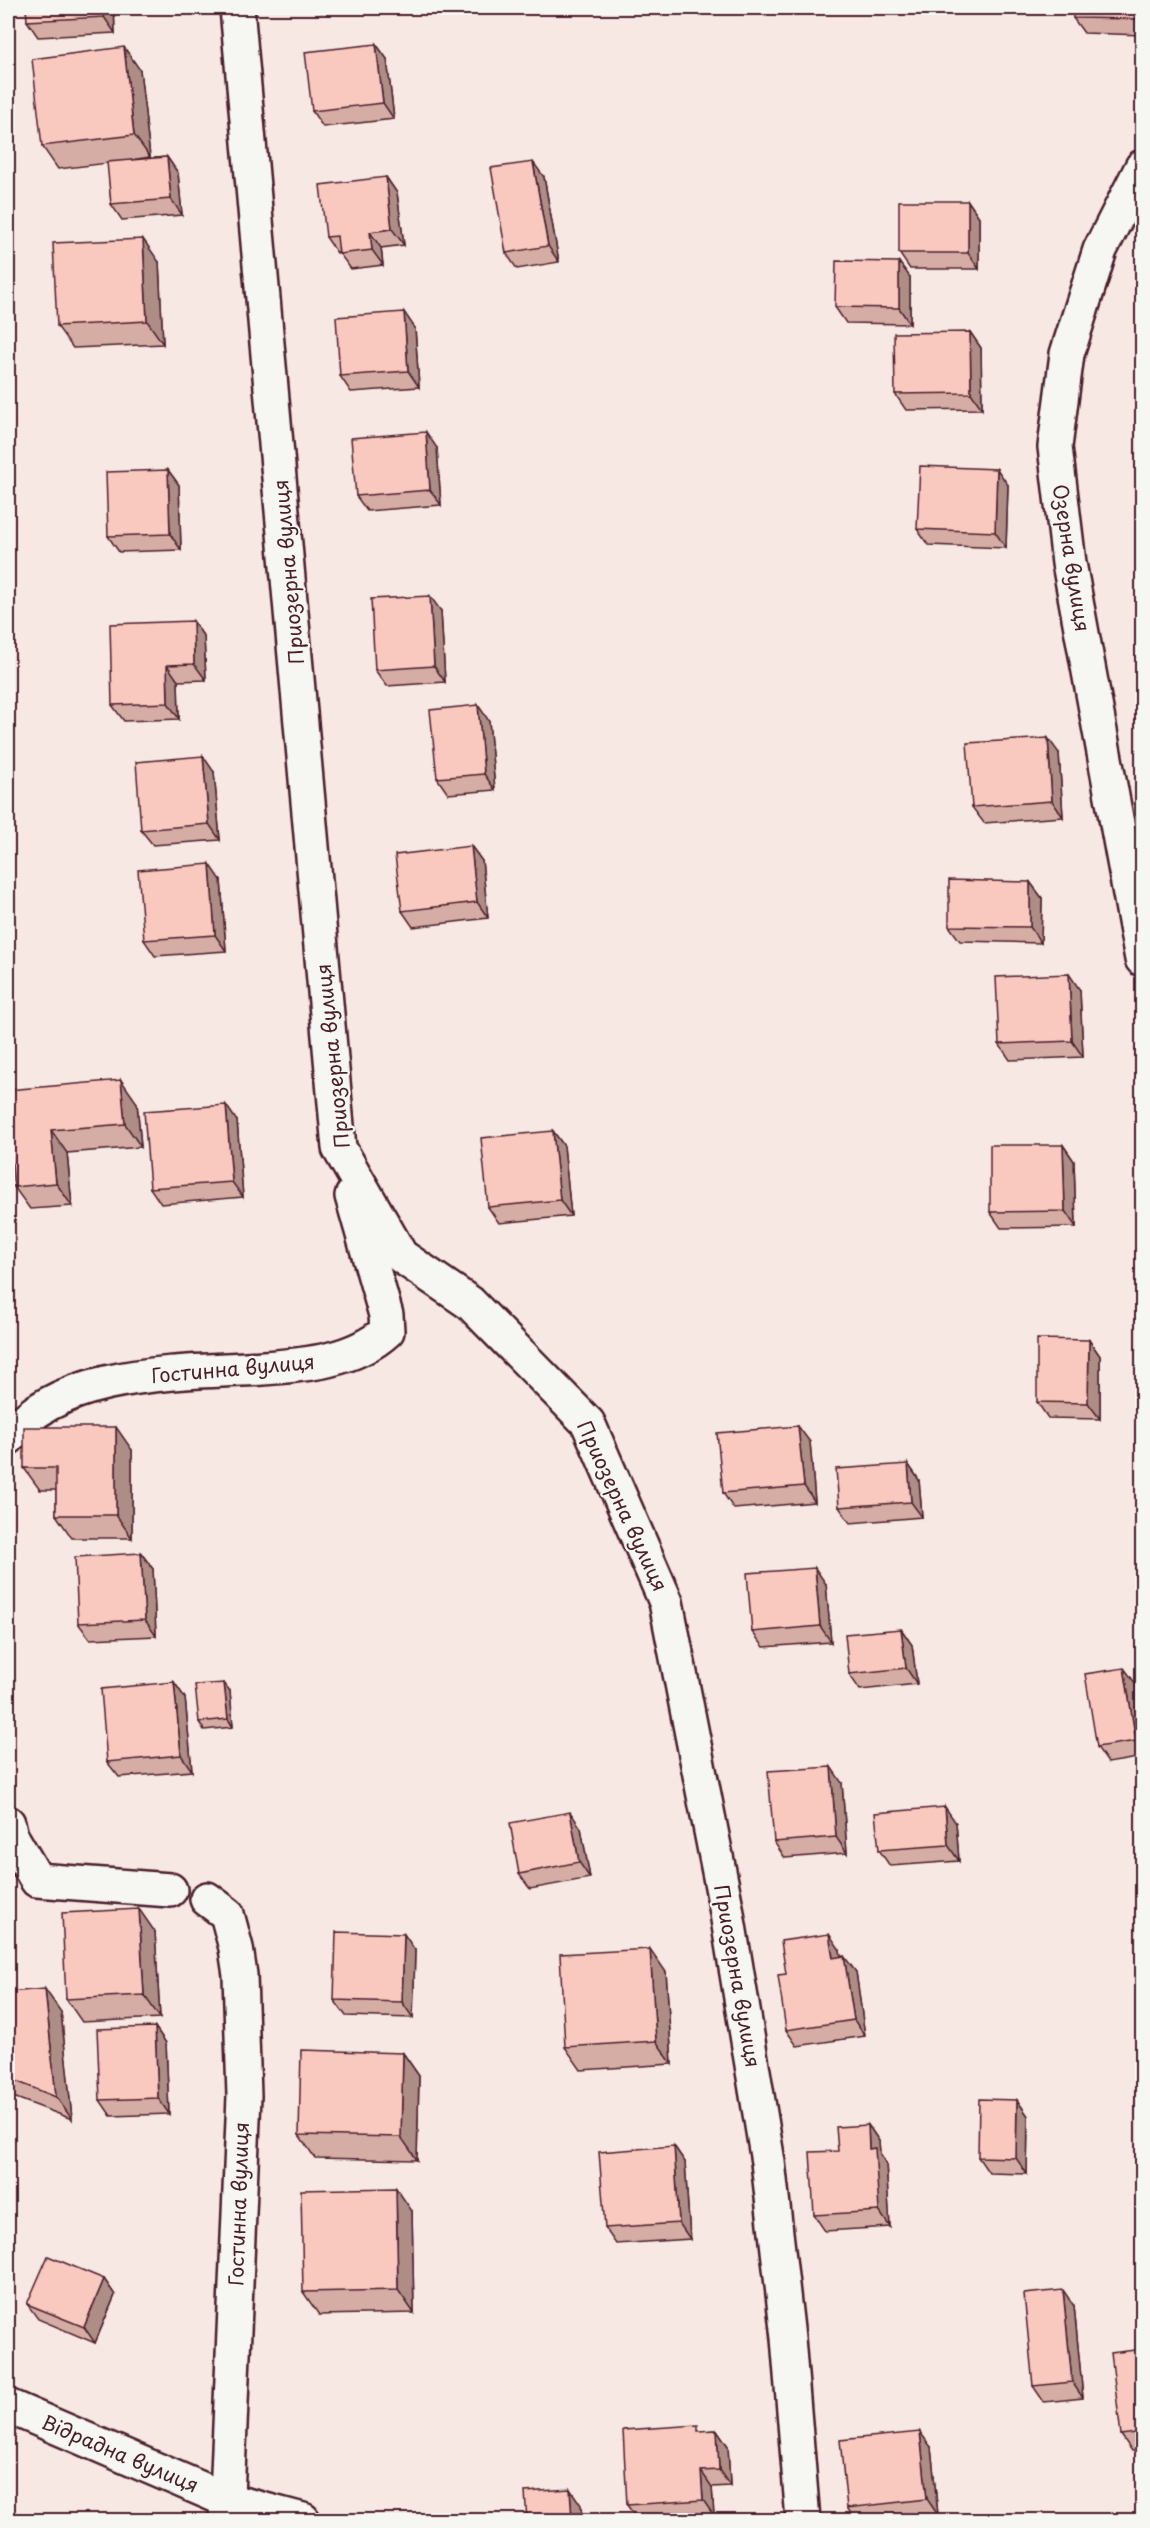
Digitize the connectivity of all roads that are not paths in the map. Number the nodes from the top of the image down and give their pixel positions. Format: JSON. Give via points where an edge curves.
{"nodes":[{"id":1,"x":237,"y":8,"type":"edge"},
{"id":2,"x":1143,"y":167,"type":"edge"},
{"id":3,"x":1143,"y":960,"type":"edge"},
{"id":4,"x":339,"y":1148,"type":"junction"},
{"id":5,"x":8,"y":1438,"type":"edge"},
{"id":6,"x":8,"y":1823,"type":"edge"},
{"id":7,"x":170,"y":1890,"type":"dead end"},
{"id":8,"x":207,"y":1899,"type":"dead end"},
{"id":9,"x":8,"y":2406,"type":"edge"},
{"id":10,"x":226,"y":2510,"type":"edge"},
{"id":11,"x":303,"y":2520,"type":"edge"},
{"id":12,"x":803,"y":2520,"type":"edge"}],
"edges":[{"from":1,"to":4,"type":"street","name":"Приозерна вулиця"},
{"from":2,"to":3,"type":"street","name":"Озерна вулиця","via":[[1100,250],[1067,354],[1055,447],[1069,563]]},
{"from":4,"to":5,"type":"street","name":"Гостинна вулиця","via":[[386,1315],[387,1331],[376,1341],[352,1353],[305,1365],[161,1374],[79,1389],[42,1406]]},
{"from":4,"to":12,"type":"street","name":"Приозерна вулиця","via":[[401,1256],[470,1303],[588,1423],[666,1602],[726,1907],[768,2162]]},
{"from":6,"to":7,"type":"street","via":[[11,1836],[37,1880]]},
{"from":8,"to":10,"type":"street","name":"Гостинна вулиця","via":[[227,1914],[236,1948],[244,2096]]},
{"from":9,"to":10,"type":"street","name":"Відрадна вулиця"},
{"from":10,"to":11,"type":"street","name":"Відрадна вулиця"}]}
